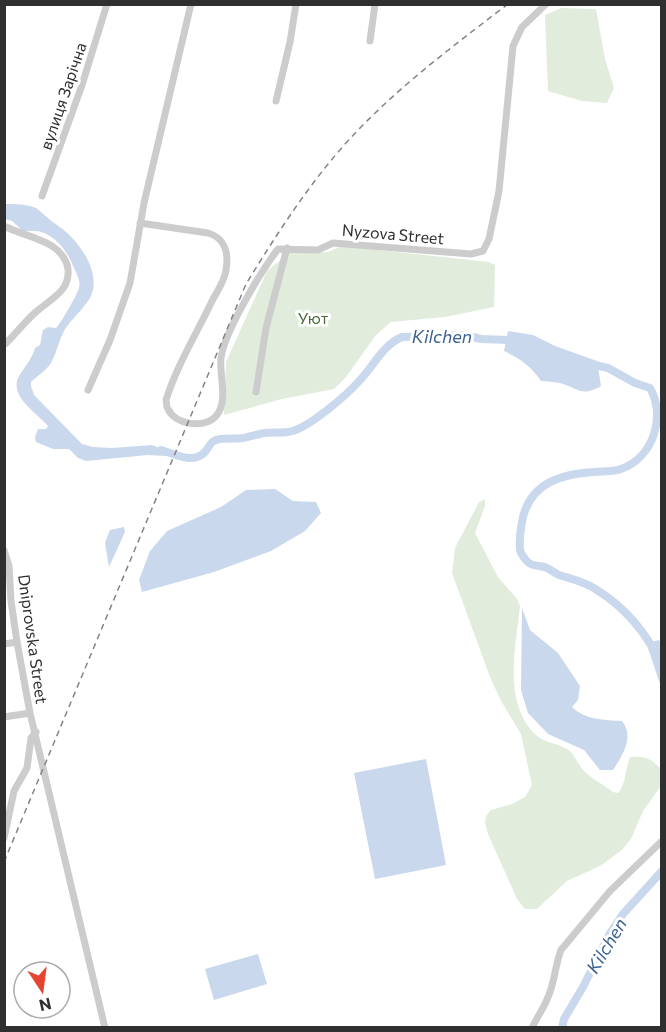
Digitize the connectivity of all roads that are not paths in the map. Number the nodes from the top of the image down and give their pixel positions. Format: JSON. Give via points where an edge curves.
{"nodes":[{"id":1,"x":107,"y":4,"type":"edge"},
{"id":2,"x":191,"y":4,"type":"edge"},
{"id":3,"x":296,"y":4,"type":"edge"},
{"id":4,"x":375,"y":4,"type":"edge"},
{"id":5,"x":546,"y":4,"type":"edge"},
{"id":6,"x":370,"y":40,"type":"dead end"},
{"id":7,"x":276,"y":101,"type":"dead end"},
{"id":8,"x":42,"y":196,"type":"dead end"},
{"id":9,"x":140,"y":223,"type":"junction"},
{"id":10,"x":4,"y":226,"type":"edge"},
{"id":11,"x":287,"y":248,"type":"junction"},
{"id":12,"x":4,"y":345,"type":"edge"},
{"id":13,"x":88,"y":390,"type":"dead end"},
{"id":14,"x":256,"y":392,"type":"dead end"},
{"id":15,"x":4,"y":550,"type":"edge"},
{"id":16,"x":8,"y":601,"type":"edge"},
{"id":17,"x":17,"y":642,"type":"junction"},
{"id":18,"x":4,"y":644,"type":"edge"},
{"id":19,"x":30,"y":713,"type":"junction"},
{"id":20,"x":4,"y":717,"type":"edge"},
{"id":21,"x":36,"y":732,"type":"junction"},
{"id":22,"x":8,"y":803,"type":"edge"},
{"id":23,"x":4,"y":838,"type":"edge"},
{"id":24,"x":662,"y":841,"type":"edge"},
{"id":25,"x":105,"y":1028,"type":"edge"},
{"id":26,"x":532,"y":1028,"type":"edge"}],
"edges":[{"from":1,"to":8,"type":"street","name":"вулиця Зарічна"},
{"from":2,"to":9,"type":"street"},
{"from":3,"to":7,"type":"street"},
{"from":4,"to":6,"type":"street"},
{"from":5,"to":11,"type":"street","name":"Nyzova Street","via":[[522,27],[513,46],[499,191],[483,251],[471,254],[333,243],[318,250]]},
{"from":9,"to":11,"type":"street","via":[[208,233],[225,244],[226,272],[166,400],[173,416],[192,424],[209,422],[220,410],[220,363],[225,346],[261,272],[278,249]]},
{"from":9,"to":13,"type":"street","via":[[130,283]]},
{"from":10,"to":12,"type":"street","via":[[53,247],[67,264],[69,278],[59,294],[34,313]]},
{"from":11,"to":14,"type":"street","via":[[266,328]]},
{"from":15,"to":16,"type":"street","name":"Dniprovska Street","via":[[9,566]]},
{"from":16,"to":17,"type":"street","name":"Dniprovska Street"},
{"from":17,"to":18,"type":"street"},
{"from":17,"to":19,"type":"street","name":"Dniprovska Street"},
{"from":19,"to":20,"type":"street"},
{"from":19,"to":21,"type":"street","name":"Dniprovska Street"},
{"from":21,"to":22,"type":"street","via":[[31,738],[27,768]]},
{"from":21,"to":25,"type":"street","name":"Dniprovska Street"},
{"from":22,"to":23,"type":"street"},
{"from":24,"to":26,"type":"street","via":[[610,891],[561,950],[549,997]]}]}
